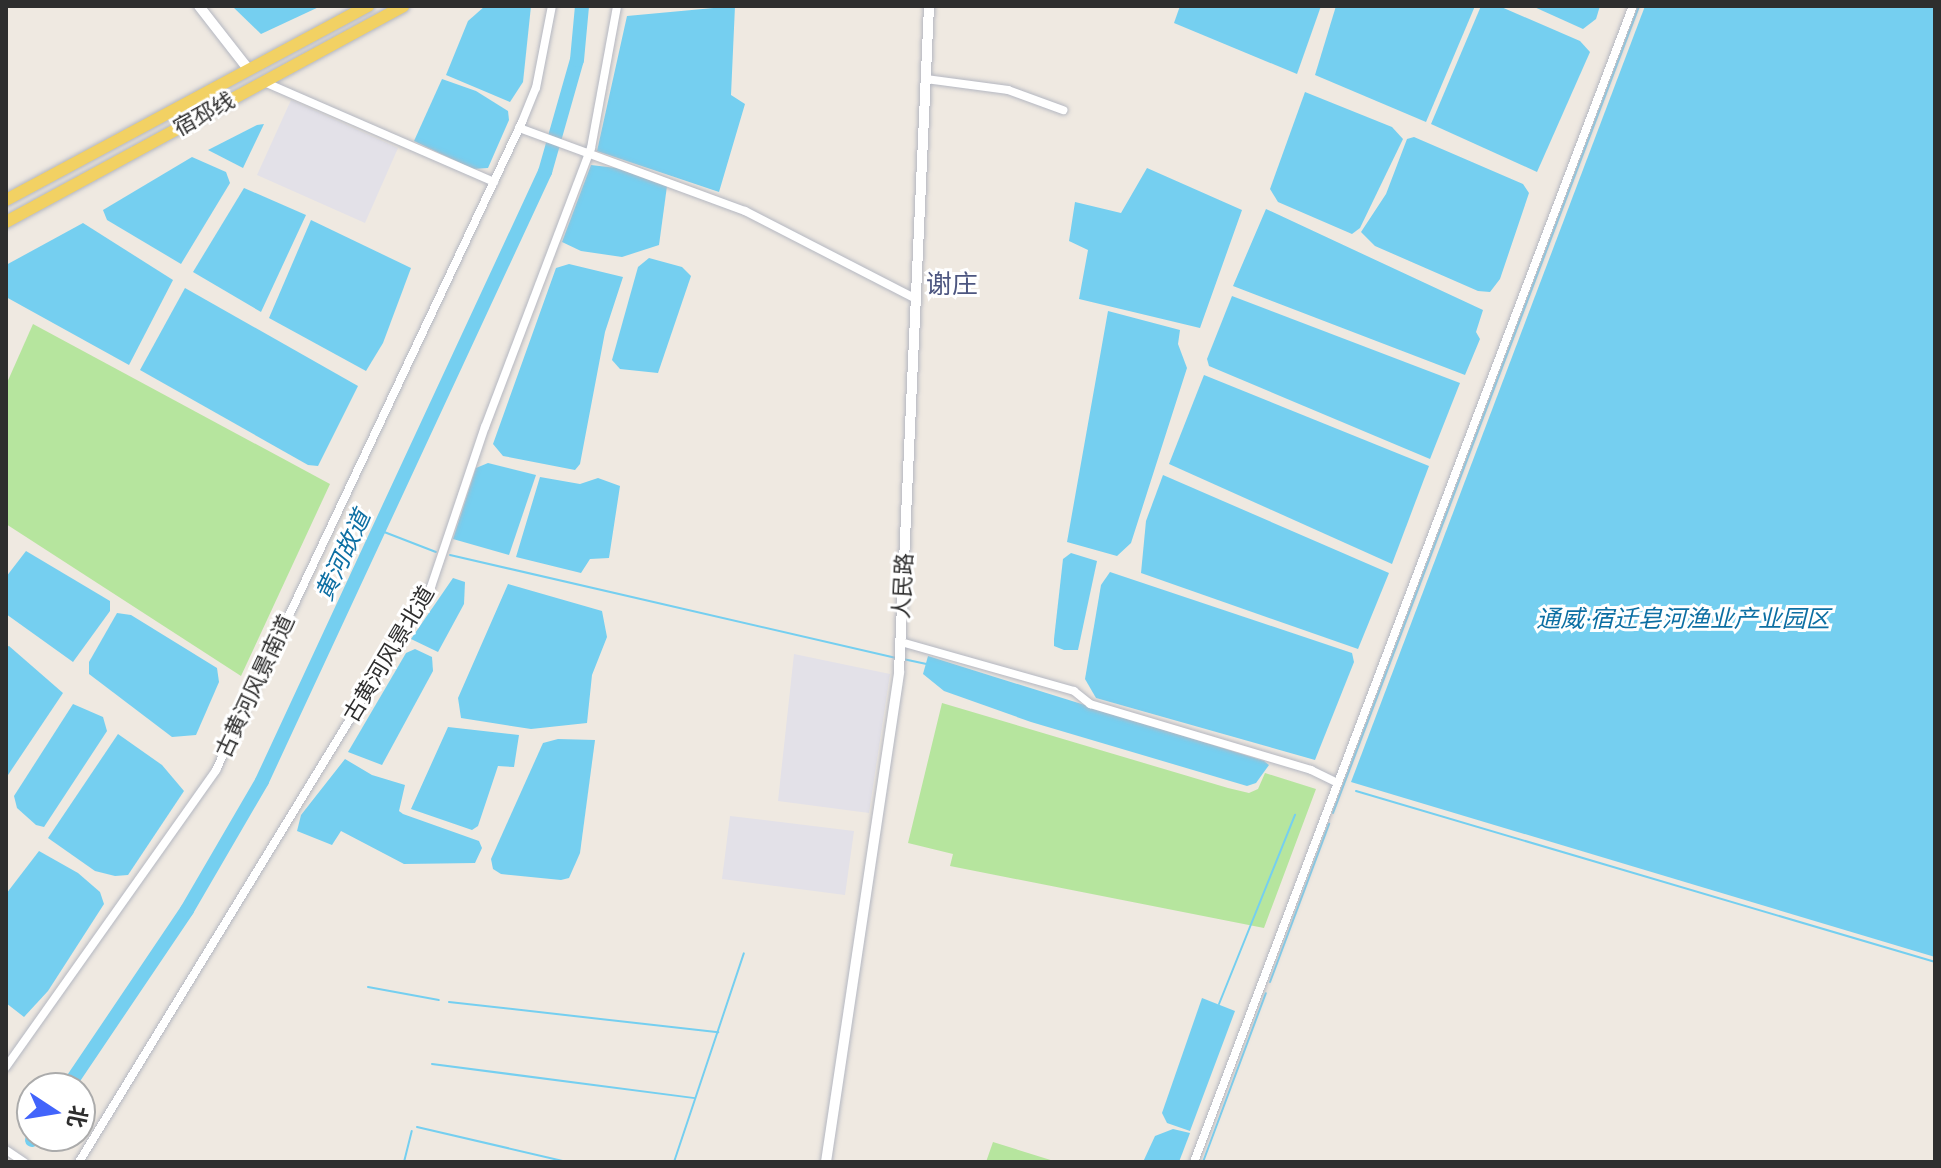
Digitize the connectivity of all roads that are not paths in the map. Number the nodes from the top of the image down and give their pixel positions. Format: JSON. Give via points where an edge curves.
{"nodes":[{"id":1,"x":199,"y":6,"type":"edge"},
{"id":2,"x":368,"y":6,"type":"edge"},
{"id":3,"x":403,"y":6,"type":"edge"},
{"id":4,"x":552,"y":6,"type":"edge"},
{"id":5,"x":617,"y":6,"type":"edge"},
{"id":6,"x":929,"y":6,"type":"edge"},
{"id":7,"x":1633,"y":6,"type":"edge"},
{"id":8,"x":249,"y":70,"type":"junction"},
{"id":9,"x":926,"y":79,"type":"junction"},
{"id":10,"x":263,"y":82,"type":"junction"},
{"id":11,"x":1063,"y":110,"type":"dead end"},
{"id":12,"x":522,"y":129,"type":"junction"},
{"id":13,"x":586,"y":152,"type":"junction"},
{"id":14,"x":494,"y":182,"type":"junction"},
{"id":15,"x":6,"y":200,"type":"edge"},
{"id":16,"x":6,"y":222,"type":"edge"},
{"id":17,"x":916,"y":299,"type":"junction"},
{"id":18,"x":901,"y":642,"type":"junction"},
{"id":19,"x":1336,"y":782,"type":"junction"},
{"id":20,"x":6,"y":1067,"type":"edge"},
{"id":21,"x":6,"y":1150,"type":"edge"},
{"id":22,"x":24,"y":1162,"type":"edge"},
{"id":23,"x":79,"y":1162,"type":"edge"},
{"id":24,"x":826,"y":1162,"type":"edge"},
{"id":25,"x":1194,"y":1162,"type":"edge"}],
"edges":[{"from":1,"to":8,"type":"street"},
{"from":2,"to":8,"type":"main road","name":"宿邳线"},
{"from":3,"to":10,"type":"main road","name":"宿邳线"},
{"from":4,"to":12,"type":"street","name":"古黄河风景南道"},
{"from":5,"to":13,"type":"street","name":"古黄河风景北道"},
{"from":6,"to":9,"type":"street","name":"人民路"},
{"from":7,"to":19,"type":"street"},
{"from":8,"to":15,"type":"main road","name":"宿邳线"},
{"from":9,"to":11,"type":"street","via":[[1008,90]]},
{"from":9,"to":17,"type":"street","name":"人民路"},
{"from":10,"to":14,"type":"street"},
{"from":10,"to":16,"type":"main road","name":"宿邳线"},
{"from":12,"to":13,"type":"street"},
{"from":12,"to":14,"type":"street","name":"古黄河风景南道"},
{"from":13,"to":17,"type":"street","via":[[745,211]]},
{"from":13,"to":23,"type":"street","name":"古黄河风景北道","via":[[431,587]]},
{"from":14,"to":20,"type":"street","name":"古黄河风景南道","via":[[216,770]]},
{"from":17,"to":18,"type":"street","name":"人民路"},
{"from":18,"to":19,"type":"street","via":[[1074,691],[1090,704]]},
{"from":18,"to":24,"type":"street","name":"人民路"},
{"from":19,"to":25,"type":"street"},
{"from":21,"to":22,"type":"street"}]}
